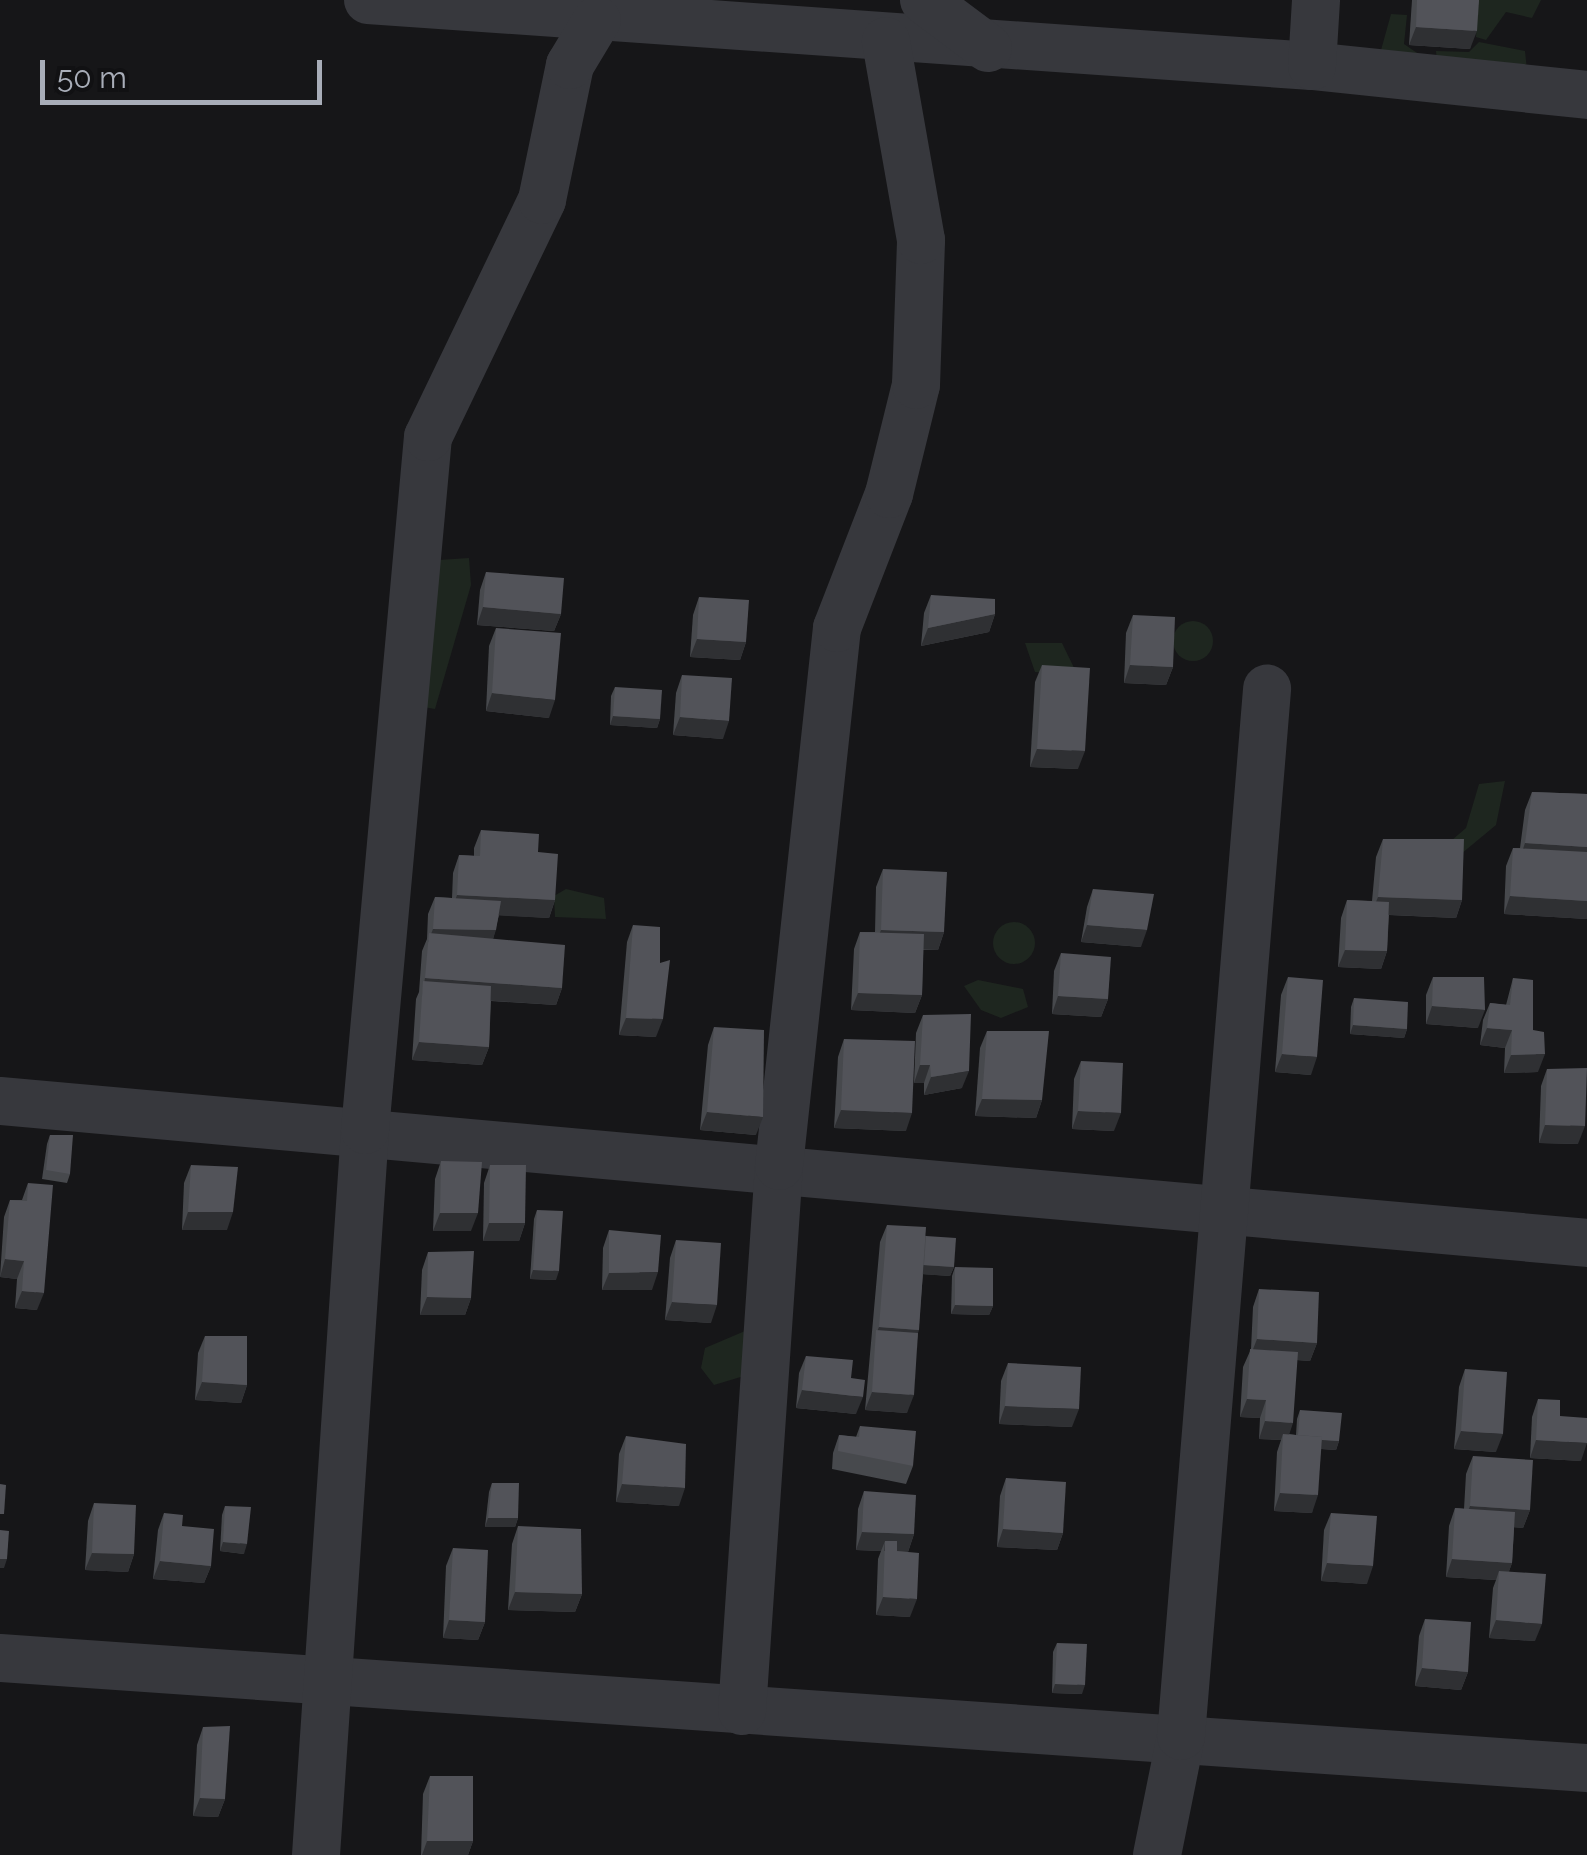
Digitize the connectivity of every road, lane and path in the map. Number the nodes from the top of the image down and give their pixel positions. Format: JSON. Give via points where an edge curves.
{"nodes":[{"id":1,"x":753,"y":0,"type":"edge"},
{"id":2,"x":924,"y":0,"type":"edge"},
{"id":3,"x":1316,"y":0,"type":"edge"},
{"id":4,"x":393,"y":1,"type":"edge"},
{"id":5,"x":515,"y":7,"type":"edge"},
{"id":6,"x":597,"y":20,"type":"junction"},
{"id":7,"x":664,"y":24,"type":"junction"},
{"id":8,"x":886,"y":41,"type":"junction"},
{"id":9,"x":988,"y":48,"type":"junction"},
{"id":10,"x":1312,"y":66,"type":"junction"},
{"id":11,"x":1587,"y":95,"type":"edge"},
{"id":12,"x":1266,"y":689,"type":"dead end"},
{"id":13,"x":0,"y":1101,"type":"edge"},
{"id":14,"x":365,"y":1130,"type":"junction"},
{"id":15,"x":779,"y":1166,"type":"junction"},
{"id":16,"x":1221,"y":1209,"type":"junction"},
{"id":17,"x":1587,"y":1243,"type":"edge"},
{"id":18,"x":0,"y":1658,"type":"edge"},
{"id":19,"x":325,"y":1680,"type":"junction"},
{"id":20,"x":742,"y":1711,"type":"junction"},
{"id":21,"x":1180,"y":1736,"type":"junction"},
{"id":22,"x":1587,"y":1768,"type":"edge"},
{"id":23,"x":316,"y":1855,"type":"edge"},
{"id":24,"x":1157,"y":1855,"type":"edge"}],
"edges":[{"from":1,"to":7,"type":"street"},
{"from":2,"to":9,"type":"street"},
{"from":3,"to":10,"type":"street"},
{"from":4,"to":5,"type":"street"},
{"from":5,"to":6,"type":"street"},
{"from":6,"to":7,"type":"street"},
{"from":6,"to":14,"type":"street","via":[[570,65],[542,200],[428,438]]},
{"from":7,"to":8,"type":"street"},
{"from":8,"to":9,"type":"street"},
{"from":8,"to":15,"type":"street","via":[[922,240],[916,385],[888,494],[837,628]]},
{"from":9,"to":10,"type":"street"},
{"from":10,"to":11,"type":"street"},
{"from":12,"to":16,"type":"street"},
{"from":13,"to":14,"type":"street"},
{"from":14,"to":15,"type":"street"},
{"from":14,"to":19,"type":"street"},
{"from":15,"to":16,"type":"street"},
{"from":15,"to":20,"type":"street"},
{"from":16,"to":17,"type":"street"},
{"from":16,"to":21,"type":"street"},
{"from":18,"to":19,"type":"street"},
{"from":19,"to":20,"type":"street"},
{"from":19,"to":23,"type":"street"},
{"from":20,"to":21,"type":"street"},
{"from":21,"to":22,"type":"street"},
{"from":21,"to":24,"type":"street"}]}
